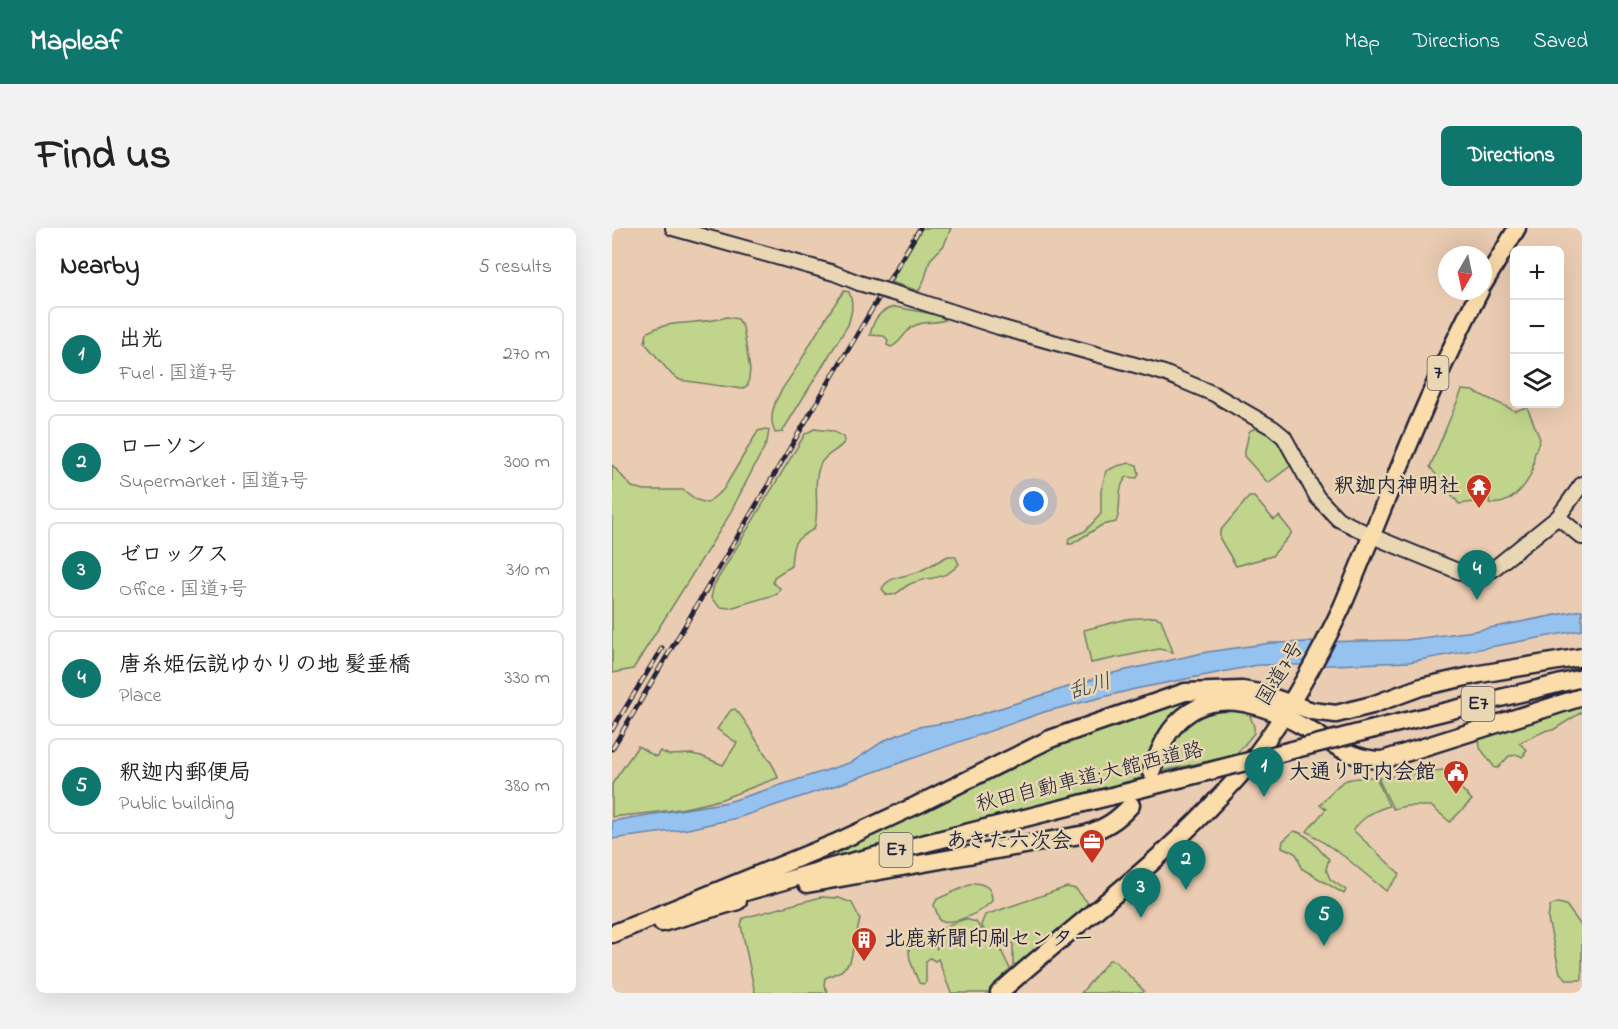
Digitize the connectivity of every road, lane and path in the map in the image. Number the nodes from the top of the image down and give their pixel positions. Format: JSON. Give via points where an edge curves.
{"nodes":[{"id":1,"x":673,"y":228,"type":"edge"},
{"id":2,"x":1517,"y":228,"type":"edge"},
{"id":3,"x":1492,"y":270,"type":"edge"},
{"id":4,"x":1475,"y":300,"type":"edge"},
{"id":5,"x":1582,"y":484,"type":"edge"},
{"id":6,"x":1558,"y":517,"type":"junction"},
{"id":7,"x":1372,"y":536,"type":"junction"},
{"id":8,"x":1582,"y":537,"type":"edge"},
{"id":9,"x":1582,"y":657,"type":"edge"},
{"id":10,"x":1582,"y":678,"type":"edge"},
{"id":11,"x":1582,"y":697,"type":"edge"},
{"id":12,"x":1286,"y":710,"type":"junction"},
{"id":13,"x":1151,"y":772,"type":"dead end"},
{"id":14,"x":1131,"y":805,"type":"dead end"},
{"id":15,"x":612,"y":935,"type":"edge"},
{"id":16,"x":999,"y":993,"type":"edge"}],
"edges":[{"from":1,"to":7,"type":"street","bridge":true,"via":[[1164,374],[1214,394],[1284,437],[1326,508],[1338,519]]},
{"from":2,"to":3,"type":"highway"},
{"from":4,"to":7,"type":"highway","name":"国道7号","number":"7","via":[[1424,405]]},
{"from":5,"to":6,"type":"street"},
{"from":6,"to":7,"type":"street","via":[[1492,570],[1473,575]]},
{"from":6,"to":8,"type":"street"},
{"from":7,"to":12,"type":"highway","name":"国道7号","number":"7","via":[[1327,639]]},
{"from":9,"to":12,"type":"highway","via":[[1421,687],[1336,714]]},
{"from":10,"to":15,"type":"highway","name":"秋田自動車道;大館西道路","number":"E7","bridge":true,"via":[[839,865]]},
{"from":11,"to":12,"type":"highway","via":[[1383,760],[1354,756]]},
{"from":12,"to":13,"type":"highway","via":[[1236,701],[1201,706],[1171,730]]},
{"from":12,"to":15,"type":"highway","via":[[1260,693],[1185,692],[1050,739],[835,843]]},
{"from":12,"to":16,"type":"highway","name":"国道7号","number":"7","via":[[1244,771],[1179,837]]},
{"from":14,"to":15,"type":"highway","via":[[1104,828],[1086,834],[804,885]]}]}
